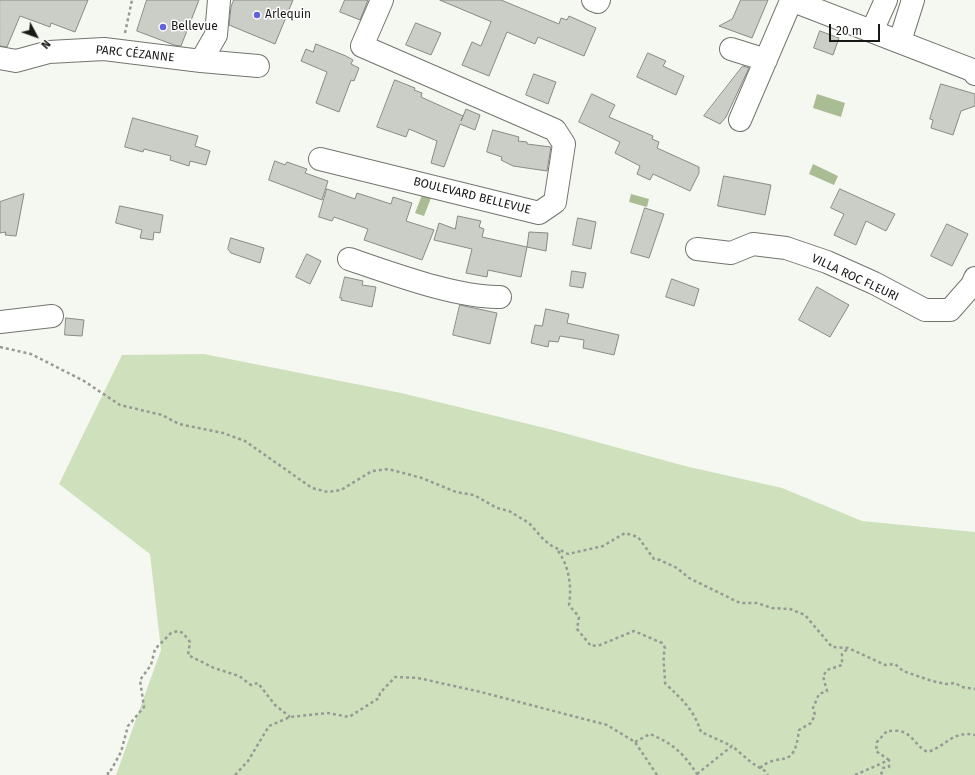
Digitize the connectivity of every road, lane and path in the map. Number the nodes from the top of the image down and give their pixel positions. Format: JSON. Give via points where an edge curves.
{"nodes":[{"id":1,"x":132,"y":0,"type":"edge"},
{"id":2,"x":219,"y":0,"type":"edge"},
{"id":3,"x":382,"y":0,"type":"edge"},
{"id":4,"x":593,"y":0,"type":"edge"},
{"id":5,"x":598,"y":0,"type":"edge"},
{"id":6,"x":791,"y":0,"type":"edge"},
{"id":7,"x":886,"y":0,"type":"edge"},
{"id":8,"x":912,"y":0,"type":"edge"},
{"id":9,"x":872,"y":31,"type":"junction"},
{"id":10,"x":900,"y":41,"type":"junction"},
{"id":11,"x":731,"y":49,"type":"dead end"},
{"id":12,"x":121,"y":51,"type":"junction"},
{"id":13,"x":0,"y":58,"type":"edge"},
{"id":14,"x":766,"y":60,"type":"junction"},
{"id":15,"x":200,"y":61,"type":"junction"},
{"id":16,"x":258,"y":66,"type":"dead end"},
{"id":17,"x":975,"y":74,"type":"edge"},
{"id":18,"x":740,"y":120,"type":"dead end"},
{"id":19,"x":320,"y":159,"type":"dead end"},
{"id":20,"x":697,"y":249,"type":"dead end"},
{"id":21,"x":349,"y":259,"type":"dead end"},
{"id":22,"x":975,"y":278,"type":"edge"},
{"id":23,"x":500,"y":297,"type":"dead end"},
{"id":24,"x":52,"y":316,"type":"dead end"},
{"id":25,"x":0,"y":322,"type":"edge"},
{"id":26,"x":0,"y":347,"type":"edge"},
{"id":27,"x":558,"y":549,"type":"junction"},
{"id":28,"x":848,"y":648,"type":"junction"},
{"id":29,"x":975,"y":689,"type":"edge"},
{"id":30,"x":290,"y":717,"type":"junction"},
{"id":31,"x":975,"y":735,"type":"edge"},
{"id":32,"x":635,"y":742,"type":"junction"},
{"id":33,"x":732,"y":746,"type":"junction"},
{"id":34,"x":889,"y":760,"type":"junction"},
{"id":35,"x":760,"y":768,"type":"junction"},
{"id":36,"x":697,"y":774,"type":"edge"},
{"id":37,"x":108,"y":775,"type":"edge"},
{"id":38,"x":235,"y":775,"type":"edge"},
{"id":39,"x":657,"y":775,"type":"edge"},
{"id":40,"x":768,"y":775,"type":"edge"},
{"id":41,"x":855,"y":775,"type":"edge"},
{"id":42,"x":881,"y":775,"type":"edge"}],
"edges":[{"from":1,"to":12,"type":"path"},
{"from":2,"to":15,"type":"street","via":[[216,35]]},
{"from":3,"to":19,"type":"street","name":"BOULEVARD BELLEVUE","via":[[362,46],[555,130],[564,144],[555,202],[539,213]]},
{"from":4,"to":5,"type":"street"},
{"from":6,"to":9,"type":"street"},
{"from":6,"to":14,"type":"street"},
{"from":7,"to":9,"type":"street"},
{"from":8,"to":10,"type":"street"},
{"from":9,"to":10,"type":"street"},
{"from":10,"to":17,"type":"street","via":[[972,70]]},
{"from":11,"to":14,"type":"street"},
{"from":12,"to":13,"type":"street","name":"PARC CÉZANNE","via":[[104,49],[49,52],[16,61]]},
{"from":12,"to":15,"type":"street","name":"PARC CÉZANNE"},
{"from":14,"to":18,"type":"street"},
{"from":15,"to":16,"type":"street","name":"PARC CÉZANNE"},
{"from":20,"to":22,"type":"street","name":"VILLA ROC FLEURI","via":[[731,253],[753,244],[786,248],[827,262],[925,310],[950,310]]},
{"from":21,"to":23,"type":"street","via":[[438,287],[487,298]]},
{"from":24,"to":25,"type":"street"},
{"from":26,"to":27,"type":"path","via":[[31,354],[84,381],[120,405],[162,415],[179,424],[223,433],[245,441],[312,488],[328,492],[341,490],[372,471],[388,469],[408,473],[456,492],[474,495],[489,505],[520,516],[544,540]]},
{"from":27,"to":28,"type":"path","via":[[568,554],[577,553],[603,546],[625,533],[638,537],[654,559],[677,568],[689,578],[740,603],[757,603],[772,608],[790,609],[805,615],[832,646]]},
{"from":27,"to":33,"type":"path","via":[[567,563],[569,605],[579,616],[577,629],[591,646],[600,645],[634,631],[662,643],[665,648],[662,659],[665,683],[685,702],[696,717],[701,732]]},
{"from":28,"to":29,"type":"path","via":[[885,665],[895,664],[903,670],[932,681],[955,683]]},
{"from":28,"to":35,"type":"path","via":[[842,654],[842,665],[827,670],[823,676],[827,690],[819,694],[813,708],[815,715],[811,723],[799,730],[794,752],[787,759],[766,762]]},
{"from":30,"to":32,"type":"path","via":[[328,713],[349,717],[379,698],[380,693],[395,677],[418,678],[607,725]]},
{"from":30,"to":37,"type":"path","via":[[275,705],[258,683],[251,685],[239,676],[214,668],[188,655],[190,642],[178,631],[171,633],[155,649],[150,665],[140,680],[144,707],[128,726],[121,752]]},
{"from":30,"to":38,"type":"path","via":[[269,726],[248,761]]},
{"from":31,"to":34,"type":"path","via":[[965,733],[952,737],[939,748],[928,752],[920,749],[913,738],[903,731],[887,731],[877,742],[876,751]]},
{"from":32,"to":36,"type":"path","via":[[650,734],[668,742],[686,757]]},
{"from":32,"to":39,"type":"path"},
{"from":33,"to":35,"type":"path"},
{"from":33,"to":36,"type":"path"},
{"from":34,"to":41,"type":"path"},
{"from":34,"to":42,"type":"path","via":[[889,767],[883,768]]},
{"from":35,"to":40,"type":"path"}]}
